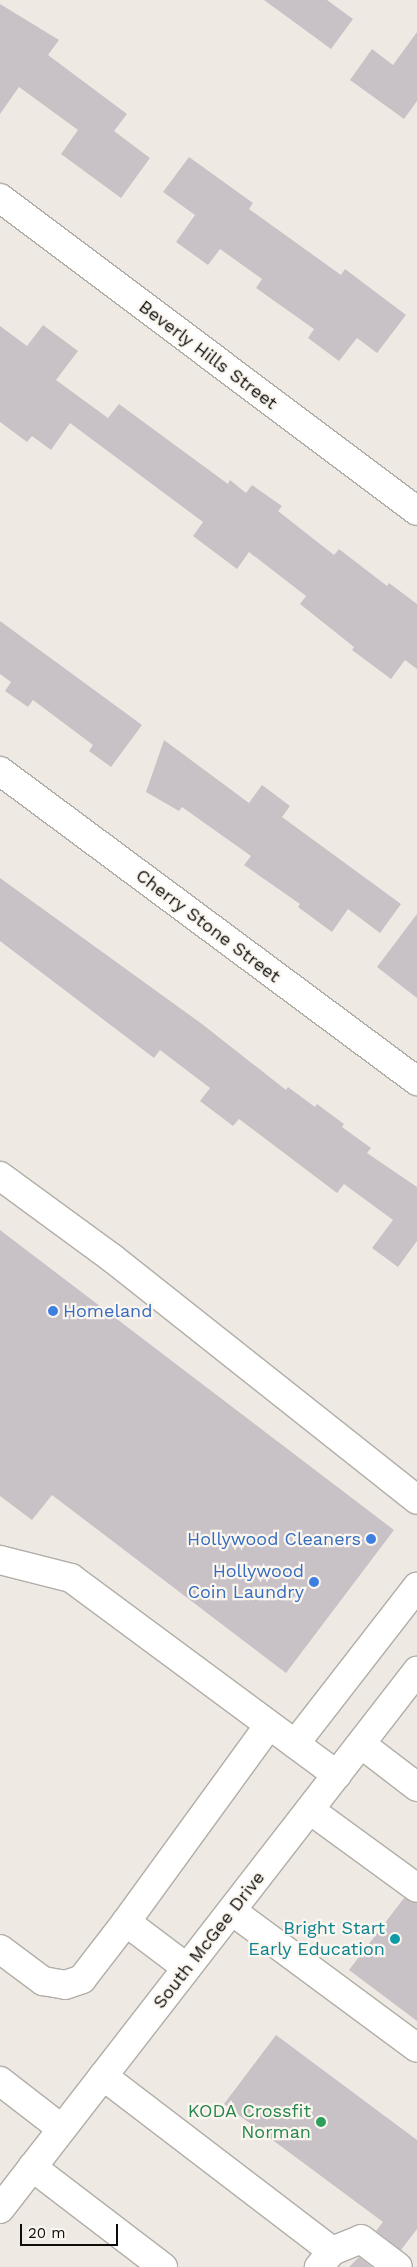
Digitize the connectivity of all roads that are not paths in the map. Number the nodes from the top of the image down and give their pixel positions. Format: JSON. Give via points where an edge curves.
{"nodes":[{"id":1,"x":0,"y":198,"type":"edge"},
{"id":2,"x":417,"y":511,"type":"edge"},
{"id":3,"x":0,"y":771,"type":"edge"},
{"id":4,"x":417,"y":1081,"type":"edge"},
{"id":5,"x":0,"y":1176,"type":"edge"},
{"id":6,"x":417,"y":1500,"type":"edge"},
{"id":7,"x":0,"y":1560,"type":"edge"},
{"id":8,"x":417,"y":1587,"type":"edge"},
{"id":9,"x":417,"y":1671,"type":"edge"},
{"id":10,"x":269,"y":1725,"type":"junction"},
{"id":11,"x":295,"y":1744,"type":"junction"},
{"id":12,"x":361,"y":1744,"type":"junction"},
{"id":13,"x":337,"y":1775,"type":"junction"},
{"id":14,"x":417,"y":1788,"type":"edge"},
{"id":15,"x":310,"y":1810,"type":"junction"},
{"id":16,"x":417,"y":1888,"type":"edge"},
{"id":17,"x":232,"y":1911,"type":"junction"},
{"id":18,"x":126,"y":1922,"type":"junction"},
{"id":19,"x":0,"y":1949,"type":"edge"},
{"id":20,"x":187,"y":1968,"type":"junction"},
{"id":21,"x":417,"y":2048,"type":"edge"},
{"id":22,"x":103,"y":2076,"type":"junction"},
{"id":23,"x":2,"y":2085,"type":"edge"},
{"id":24,"x":62,"y":2129,"type":"junction"},
{"id":25,"x":32,"y":2167,"type":"junction"},
{"id":26,"x":0,"y":2209,"type":"edge"},
{"id":27,"x":325,"y":2259,"type":"edge"},
{"id":28,"x":163,"y":2267,"type":"edge"},
{"id":29,"x":398,"y":2267,"type":"edge"}],
"edges":[{"from":1,"to":2,"type":"street","name":"Beverly Hills Street"},
{"from":3,"to":4,"type":"street","name":"Cherry Stone Street"},
{"from":5,"to":6,"type":"street","via":[[112,1258]]},
{"from":7,"to":10,"type":"street","via":[[71,1578]]},
{"from":8,"to":11,"type":"street"},
{"from":9,"to":12,"type":"street","name":"South McGee Drive"},
{"from":10,"to":11,"type":"street"},
{"from":10,"to":18,"type":"street"},
{"from":11,"to":13,"type":"street"},
{"from":12,"to":13,"type":"street","name":"South McGee Drive"},
{"from":12,"to":14,"type":"street"},
{"from":13,"to":15,"type":"street","name":"South McGee Drive"},
{"from":15,"to":16,"type":"street"},
{"from":15,"to":17,"type":"street","name":"South McGee Drive"},
{"from":17,"to":20,"type":"street","name":"South McGee Drive"},
{"from":17,"to":21,"type":"street"},
{"from":18,"to":19,"type":"street","via":[[82,1979],[65,1985],[43,1981]]},
{"from":18,"to":20,"type":"street"},
{"from":20,"to":22,"type":"street","name":"South McGee Drive"},
{"from":22,"to":24,"type":"street","name":"South McGee Drive"},
{"from":22,"to":27,"type":"street"},
{"from":23,"to":24,"type":"street"},
{"from":24,"to":25,"type":"street","name":"South McGee Drive"},
{"from":25,"to":26,"type":"street","name":"South McGee Drive"},
{"from":25,"to":28,"type":"street"},
{"from":27,"to":29,"type":"street","via":[[361,2239]]}]}
